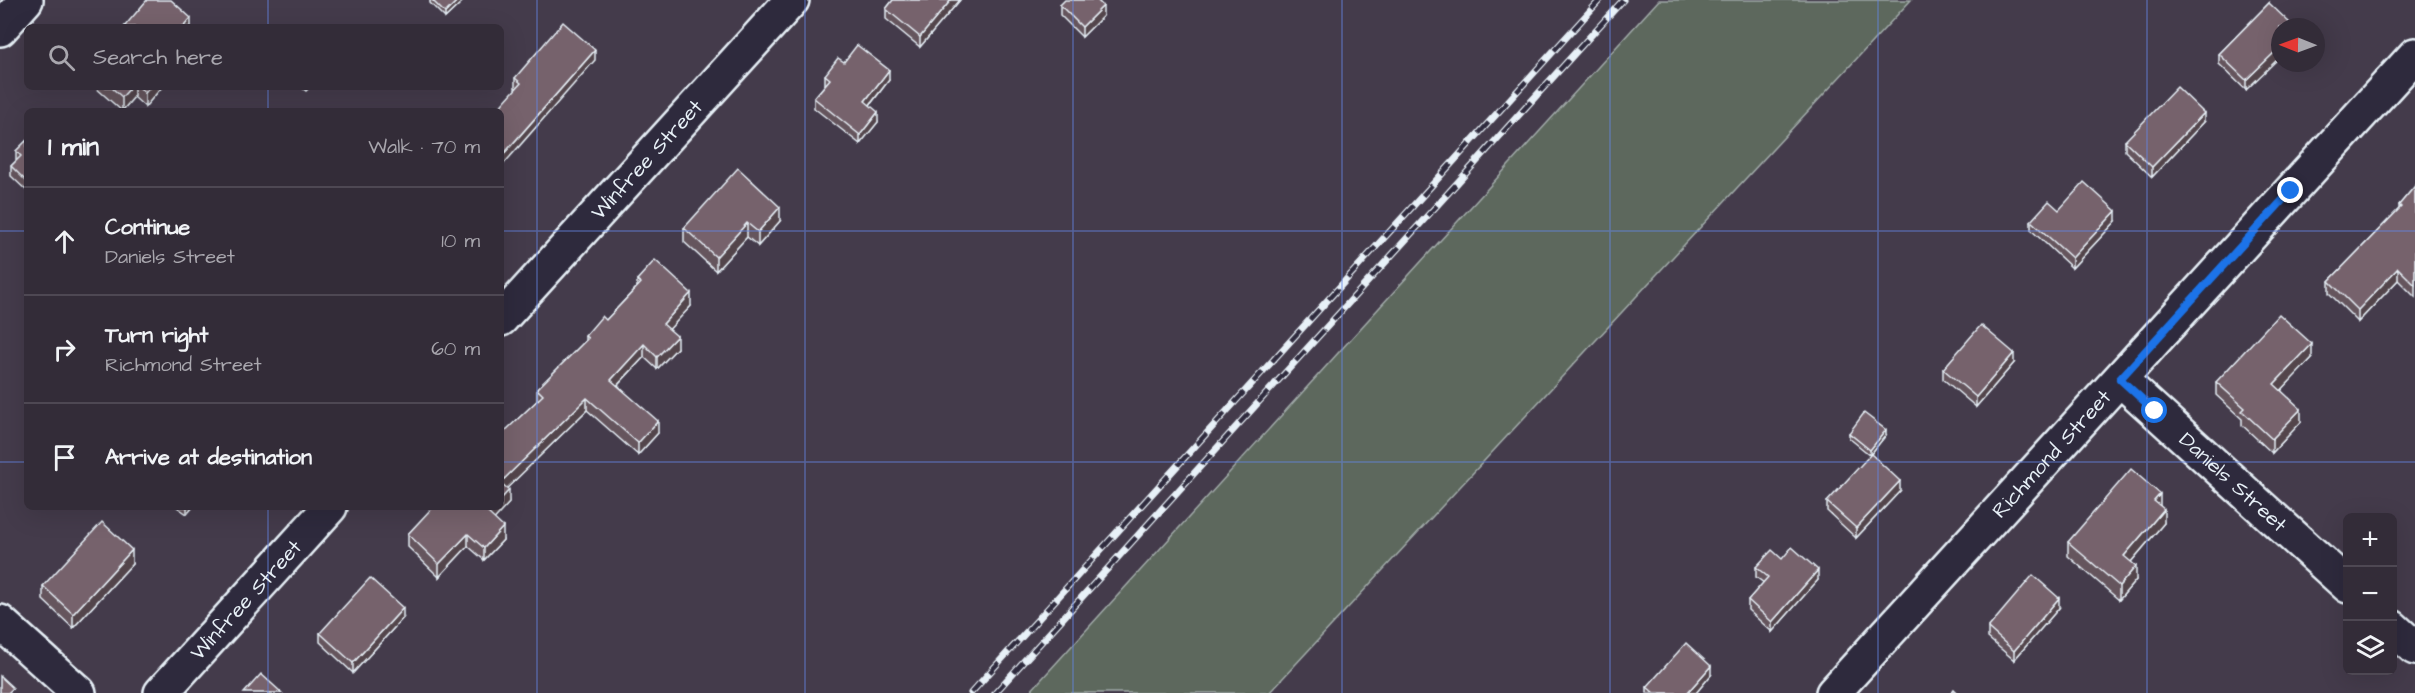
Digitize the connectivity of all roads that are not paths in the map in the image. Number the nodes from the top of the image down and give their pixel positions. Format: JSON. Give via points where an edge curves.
{"nodes":[{"id":1,"x":26,"y":0,"type":"edge"},
{"id":2,"x":792,"y":0,"type":"edge"},
{"id":3,"x":0,"y":29,"type":"edge"},
{"id":4,"x":2415,"y":55,"type":"edge"},
{"id":5,"x":504,"y":316,"type":"edge"},
{"id":6,"x":2120,"y":379,"type":"junction"},
{"id":7,"x":327,"y":510,"type":"edge"},
{"id":8,"x":2343,"y":581,"type":"edge"},
{"id":9,"x":0,"y":622,"type":"edge"},
{"id":10,"x":2397,"y":632,"type":"edge"},
{"id":11,"x":2415,"y":648,"type":"edge"},
{"id":12,"x":79,"y":693,"type":"edge"},
{"id":13,"x":161,"y":693,"type":"edge"},
{"id":14,"x":1833,"y":693,"type":"edge"}],
"edges":[{"from":1,"to":3,"type":"street"},
{"from":2,"to":5,"type":"street","name":"Winfree Street"},
{"from":4,"to":6,"type":"street","name":"Richmond Street"},
{"from":6,"to":8,"type":"street","name":"Daniels Street"},
{"from":6,"to":14,"type":"street","name":"Richmond Street"},
{"from":7,"to":13,"type":"street","name":"Winfree Street"},
{"from":9,"to":12,"type":"street"},
{"from":10,"to":11,"type":"street"}]}
